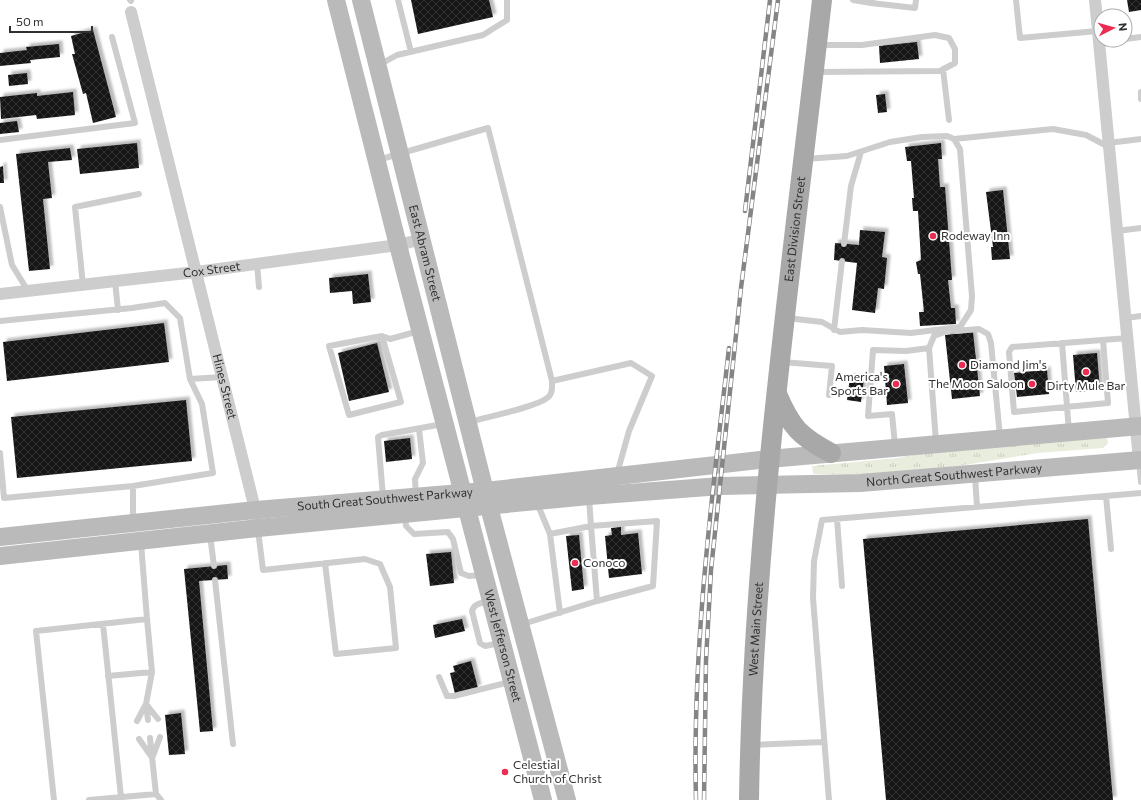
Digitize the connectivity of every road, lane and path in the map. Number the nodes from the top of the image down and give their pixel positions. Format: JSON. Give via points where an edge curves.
{"nodes":[{"id":1,"x":336,"y":0,"type":"edge"},
{"id":2,"x":357,"y":0,"type":"edge"},
{"id":3,"x":361,"y":0,"type":"edge"},
{"id":4,"x":398,"y":0,"type":"edge"},
{"id":5,"x":507,"y":0,"type":"edge"},
{"id":6,"x":822,"y":0,"type":"edge"},
{"id":7,"x":853,"y":0,"type":"edge"},
{"id":8,"x":916,"y":0,"type":"edge"},
{"id":9,"x":1016,"y":0,"type":"edge"},
{"id":10,"x":872,"y":2,"type":"edge"},
{"id":11,"x":131,"y":5,"type":"edge"},
{"id":12,"x":368,"y":28,"type":"junction"},
{"id":13,"x":1093,"y":36,"type":"edge"},
{"id":14,"x":112,"y":37,"type":"dead end"},
{"id":15,"x":817,"y":45,"type":"junction"},
{"id":16,"x":1099,"y":48,"type":"edge"},
{"id":17,"x":411,"y":52,"type":"junction"},
{"id":18,"x":378,"y":66,"type":"junction"},
{"id":19,"x":943,"y":69,"type":"junction"},
{"id":20,"x":814,"y":72,"type":"junction"},
{"id":21,"x":1141,"y":92,"type":"edge"},
{"id":22,"x":1141,"y":99,"type":"edge"},
{"id":23,"x":949,"y":120,"type":"dead end"},
{"id":24,"x":954,"y":139,"type":"junction"},
{"id":25,"x":0,"y":140,"type":"edge"},
{"id":26,"x":1141,"y":140,"type":"edge"},
{"id":27,"x":1109,"y":145,"type":"junction"},
{"id":28,"x":861,"y":152,"type":"junction"},
{"id":29,"x":401,"y":153,"type":"junction"},
{"id":30,"x":804,"y":159,"type":"junction"},
{"id":31,"x":376,"y":160,"type":"junction"},
{"id":32,"x":139,"y":194,"type":"dead end"},
{"id":33,"x":0,"y":207,"type":"edge"},
{"id":34,"x":1141,"y":228,"type":"edge"},
{"id":35,"x":1117,"y":231,"type":"junction"},
{"id":36,"x":423,"y":239,"type":"junction"},
{"id":37,"x":844,"y":244,"type":"dead end"},
{"id":38,"x":398,"y":245,"type":"junction"},
{"id":39,"x":842,"y":261,"type":"dead end"},
{"id":40,"x":257,"y":264,"type":"junction"},
{"id":41,"x":196,"y":272,"type":"junction"},
{"id":42,"x":115,"y":281,"type":"junction"},
{"id":43,"x":83,"y":285,"type":"junction"},
{"id":44,"x":259,"y":287,"type":"dead end"},
{"id":45,"x":28,"y":291,"type":"junction"},
{"id":46,"x":0,"y":294,"type":"edge"},
{"id":47,"x":118,"y":310,"type":"junction"},
{"id":48,"x":1141,"y":316,"type":"edge"},
{"id":49,"x":786,"y":318,"type":"junction"},
{"id":50,"x":1126,"y":318,"type":"junction"},
{"id":51,"x":0,"y":321,"type":"edge"},
{"id":52,"x":834,"y":330,"type":"junction"},
{"id":53,"x":420,"y":331,"type":"junction"},
{"id":54,"x":382,"y":336,"type":"junction"},
{"id":55,"x":1128,"y":338,"type":"junction"},
{"id":56,"x":1103,"y":340,"type":"junction"},
{"id":57,"x":1062,"y":344,"type":"junction"},
{"id":58,"x":929,"y":348,"type":"junction"},
{"id":59,"x":780,"y":362,"type":"junction"},
{"id":60,"x":222,"y":376,"type":"junction"},
{"id":61,"x":190,"y":379,"type":"junction"},
{"id":62,"x":552,"y":381,"type":"junction"},
{"id":63,"x":777,"y":394,"type":"junction"},
{"id":64,"x":829,"y":395,"type":"dead end"},
{"id":65,"x":1066,"y":407,"type":"junction"},
{"id":66,"x":468,"y":422,"type":"junction"},
{"id":67,"x":445,"y":424,"type":"junction"},
{"id":68,"x":1138,"y":426,"type":"edge"},
{"id":69,"x":419,"y":428,"type":"junction"},
{"id":70,"x":1069,"y":432,"type":"junction"},
{"id":71,"x":1000,"y":437,"type":"junction"},
{"id":72,"x":936,"y":443,"type":"junction"},
{"id":73,"x":895,"y":447,"type":"junction"},
{"id":74,"x":0,"y":453,"type":"edge"},
{"id":75,"x":831,"y":453,"type":"junction"},
{"id":76,"x":769,"y":458,"type":"junction"},
{"id":77,"x":1140,"y":460,"type":"edge"},
{"id":78,"x":974,"y":472,"type":"junction"},
{"id":79,"x":617,"y":475,"type":"junction"},
{"id":80,"x":1141,"y":482,"type":"edge"},
{"id":81,"x":767,"y":484,"type":"junction"},
{"id":82,"x":132,"y":486,"type":"junction"},
{"id":83,"x":1141,"y":493,"type":"edge"},
{"id":84,"x":416,"y":496,"type":"junction"},
{"id":85,"x":589,"y":496,"type":"junction"},
{"id":86,"x":1106,"y":496,"type":"junction"},
{"id":87,"x":383,"y":499,"type":"junction"},
{"id":88,"x":487,"y":499,"type":"junction"},
{"id":89,"x":465,"y":501,"type":"junction"},
{"id":90,"x":536,"y":502,"type":"junction"},
{"id":91,"x":977,"y":507,"type":"junction"},
{"id":92,"x":256,"y":510,"type":"junction"},
{"id":93,"x":405,"y":514,"type":"junction"},
{"id":94,"x":837,"y":519,"type":"junction"},
{"id":95,"x":133,"y":524,"type":"junction"},
{"id":96,"x":591,"y":526,"type":"junction"},
{"id":97,"x":258,"y":528,"type":"junction"},
{"id":98,"x":210,"y":534,"type":"junction"},
{"id":99,"x":550,"y":534,"type":"junction"},
{"id":100,"x":0,"y":537,"type":"edge"},
{"id":101,"x":141,"y":541,"type":"junction"},
{"id":102,"x":1110,"y":549,"type":"dead end"},
{"id":103,"x":0,"y":556,"type":"edge"},
{"id":104,"x":325,"y":563,"type":"junction"},
{"id":105,"x":214,"y":566,"type":"dead end"},
{"id":106,"x":484,"y":574,"type":"junction"},
{"id":107,"x":215,"y":580,"type":"dead end"},
{"id":108,"x":842,"y":586,"type":"dead end"},
{"id":109,"x":597,"y":601,"type":"junction"},
{"id":110,"x":560,"y":613,"type":"junction"},
{"id":111,"x":147,"y":619,"type":"junction"},
{"id":112,"x":103,"y":624,"type":"junction"},
{"id":113,"x":521,"y":625,"type":"junction"},
{"id":114,"x":503,"y":647,"type":"junction"},
{"id":115,"x":527,"y":647,"type":"junction"},
{"id":116,"x":152,"y":672,"type":"junction"},
{"id":117,"x":108,"y":676,"type":"junction"},
{"id":118,"x":439,"y":677,"type":"dead end"},
{"id":119,"x":512,"y":682,"type":"junction"},
{"id":120,"x":146,"y":704,"type":"junction"},
{"id":121,"x":158,"y":719,"type":"dead end"},
{"id":122,"x":148,"y":720,"type":"dead end"},
{"id":123,"x":137,"y":721,"type":"dead end"},
{"id":124,"x":150,"y":738,"type":"dead end"},
{"id":125,"x":160,"y":738,"type":"dead end"},
{"id":126,"x":139,"y":739,"type":"dead end"},
{"id":127,"x":824,"y":742,"type":"junction"},
{"id":128,"x":233,"y":744,"type":"dead end"},
{"id":129,"x":750,"y":745,"type":"junction"},
{"id":130,"x":152,"y":757,"type":"junction"},
{"id":131,"x":156,"y":794,"type":"junction"},
{"id":132,"x":120,"y":797,"type":"junction"},
{"id":133,"x":54,"y":800,"type":"edge"},
{"id":134,"x":89,"y":800,"type":"edge"},
{"id":135,"x":161,"y":800,"type":"edge"},
{"id":136,"x":543,"y":800,"type":"edge"},
{"id":137,"x":567,"y":800,"type":"edge"},
{"id":138,"x":749,"y":800,"type":"edge"},
{"id":139,"x":829,"y":800,"type":"edge"}],
"edges":[{"from":1,"to":31,"type":"main road","name":"East Abram Street"},
{"from":2,"to":12,"type":"main road"},
{"from":3,"to":12,"type":"main road","name":"East Abram Street"},
{"from":4,"to":17,"type":"lane"},
{"from":5,"to":17,"type":"lane","via":[[507,20],[483,35]]},
{"from":6,"to":15,"type":"main road","name":"East Division Street"},
{"from":7,"to":10,"type":"lane"},
{"from":8,"to":10,"type":"lane","via":[[915,8]]},
{"from":9,"to":13,"type":"lane","via":[[1020,38]]},
{"from":11,"to":41,"type":"street","name":"Hines Street"},
{"from":12,"to":18,"type":"main road","name":"East Abram Street"},
{"from":14,"to":25,"type":"lane","via":[[135,123]]},
{"from":15,"to":19,"type":"lane","via":[[862,45],[935,35],[950,38],[955,49],[955,63]]},
{"from":15,"to":20,"type":"main road","name":"East Division Street"},
{"from":16,"to":27,"type":"street"},
{"from":17,"to":18,"type":"lane","via":[[397,55]]},
{"from":18,"to":29,"type":"main road","name":"East Abram Street"},
{"from":19,"to":20,"type":"lane"},
{"from":19,"to":23,"type":"lane"},
{"from":20,"to":30,"type":"main road","name":"East Division Street"},
{"from":21,"to":22,"type":"lane"},
{"from":24,"to":27,"type":"lane","via":[[1054,128],[1086,135]]},
{"from":24,"to":28,"type":"lane","via":[[947,136],[922,137],[890,142]]},
{"from":24,"to":52,"type":"lane","via":[[960,149],[972,289],[971,310],[967,317],[960,327],[911,333]]},
{"from":26,"to":27,"type":"lane"},
{"from":27,"to":35,"type":"street"},
{"from":28,"to":30,"type":"lane","via":[[846,156]]},
{"from":28,"to":37,"type":"lane","via":[[851,186]]},
{"from":29,"to":31,"type":"lane"},
{"from":29,"to":36,"type":"main road","name":"East Abram Street"},
{"from":29,"to":62,"type":"lane","via":[[488,128]]},
{"from":30,"to":49,"type":"main road","name":"East Division Street"},
{"from":31,"to":38,"type":"main road","name":"East Abram Street"},
{"from":32,"to":43,"type":"lane","via":[[75,207]]},
{"from":33,"to":45,"type":"lane","via":[[12,265]]},
{"from":34,"to":35,"type":"lane"},
{"from":35,"to":50,"type":"street"},
{"from":36,"to":38,"type":"street","name":"Cox Street"},
{"from":36,"to":66,"type":"main road","name":"East Abram Street"},
{"from":38,"to":40,"type":"street","name":"Cox Street"},
{"from":38,"to":53,"type":"main road","name":"East Abram Street"},
{"from":39,"to":52,"type":"lane"},
{"from":40,"to":41,"type":"street","name":"Cox Street"},
{"from":40,"to":44,"type":"lane"},
{"from":41,"to":42,"type":"street","name":"Cox Street"},
{"from":41,"to":60,"type":"street","name":"Hines Street"},
{"from":42,"to":43,"type":"street","name":"Cox Street"},
{"from":42,"to":47,"type":"lane"},
{"from":43,"to":45,"type":"street","name":"Cox Street"},
{"from":45,"to":46,"type":"street","name":"Cox Street"},
{"from":47,"to":51,"type":"lane"},
{"from":47,"to":61,"type":"lane","via":[[165,303],[180,318]]},
{"from":48,"to":50,"type":"lane"},
{"from":49,"to":52,"type":"lane","via":[[822,322]]},
{"from":49,"to":59,"type":"main road","name":"East Division Street"},
{"from":50,"to":55,"type":"street"},
{"from":53,"to":54,"type":"lane","via":[[390,339]]},
{"from":53,"to":67,"type":"main road","name":"East Abram Street"},
{"from":54,"to":54,"type":"lane","via":[[330,346],[349,415],[401,402]]},
{"from":55,"to":56,"type":"lane"},
{"from":55,"to":68,"type":"street"},
{"from":56,"to":57,"type":"lane"},
{"from":56,"to":65,"type":"lane","via":[[1108,403]]},
{"from":57,"to":65,"type":"lane"},
{"from":57,"to":65,"type":"lane","via":[[1012,347],[1009,352],[1014,412]]},
{"from":58,"to":71,"type":"lane","via":[[934,336],[945,331],[979,329],[988,334]]},
{"from":58,"to":72,"type":"lane"},
{"from":58,"to":73,"type":"lane","via":[[906,351],[874,350],[868,416],[892,414]]},
{"from":59,"to":63,"type":"main road","name":"East Division Street"},
{"from":59,"to":64,"type":"lane","via":[[832,366]]},
{"from":60,"to":61,"type":"lane"},
{"from":60,"to":92,"type":"street","name":"Hines Street"},
{"from":61,"to":82,"type":"lane","via":[[202,404],[213,473]]},
{"from":62,"to":66,"type":"lane","via":[[552,391],[548,398]]},
{"from":62,"to":79,"type":"lane","via":[[630,363],[652,376],[629,432]]},
{"from":63,"to":75,"type":"main road","via":[[786,416],[797,430],[809,441]]},
{"from":63,"to":76,"type":"main road","name":"East Division Street"},
{"from":65,"to":70,"type":"lane"},
{"from":66,"to":88,"type":"main road","name":"East Abram Street"},
{"from":67,"to":69,"type":"lane"},
{"from":67,"to":89,"type":"main road","name":"East Abram Street"},
{"from":68,"to":70,"type":"main road"},
{"from":68,"to":77,"type":"street"},
{"from":69,"to":84,"type":"lane","via":[[423,463],[415,479]]},
{"from":69,"to":87,"type":"lane","via":[[378,437]]},
{"from":70,"to":71,"type":"main road"},
{"from":71,"to":72,"type":"main road"},
{"from":72,"to":73,"type":"main road"},
{"from":73,"to":75,"type":"main road"},
{"from":74,"to":82,"type":"lane","via":[[4,498]]},
{"from":75,"to":76,"type":"main road"},
{"from":76,"to":79,"type":"main road","name":"South Great Southwest Parkway"},
{"from":76,"to":81,"type":"main road","name":"West Main Street"},
{"from":77,"to":78,"type":"main road","name":"North Great Southwest Parkway"},
{"from":77,"to":80,"type":"lane"},
{"from":78,"to":81,"type":"main road","name":"North Great Southwest Parkway","via":[[860,483]]},
{"from":78,"to":91,"type":"lane"},
{"from":79,"to":88,"type":"main road","name":"South Great Southwest Parkway"},
{"from":81,"to":85,"type":"main road","name":"South Great Southwest Parkway"},
{"from":81,"to":129,"type":"main road","name":"West Main Street","via":[[758,579]]},
{"from":82,"to":95,"type":"lane"},
{"from":83,"to":86,"type":"lane"},
{"from":84,"to":87,"type":"main road","name":"South Great Southwest Parkway"},
{"from":84,"to":89,"type":"main road","name":"South Great Southwest Parkway"},
{"from":85,"to":90,"type":"main road","name":"South Great Southwest Parkway"},
{"from":85,"to":96,"type":"lane"},
{"from":86,"to":91,"type":"lane"},
{"from":86,"to":102,"type":"lane"},
{"from":87,"to":92,"type":"main road","name":"South Great Southwest Parkway"},
{"from":88,"to":89,"type":"main road","name":"South Great Southwest Parkway"},
{"from":88,"to":90,"type":"main road","name":"South Great Southwest Parkway"},
{"from":88,"to":113,"type":"main road","name":"West Jefferson Street"},
{"from":89,"to":93,"type":"main road","name":"South Great Southwest Parkway"},
{"from":89,"to":106,"type":"main road","name":"West Jefferson Street"},
{"from":90,"to":99,"type":"lane"},
{"from":91,"to":94,"type":"lane"},
{"from":92,"to":95,"type":"main road","name":"South Great Southwest Parkway"},
{"from":92,"to":97,"type":"street","name":"Hines Street"},
{"from":93,"to":97,"type":"main road","name":"South Great Southwest Parkway"},
{"from":93,"to":106,"type":"lane","via":[[406,526],[414,534],[445,531],[451,534],[461,573],[469,576]]},
{"from":94,"to":108,"type":"lane"},
{"from":94,"to":127,"type":"lane","via":[[822,520],[814,561],[813,598]]},
{"from":95,"to":100,"type":"main road","name":"South Great Southwest Parkway"},
{"from":96,"to":99,"type":"lane"},
{"from":96,"to":109,"type":"lane"},
{"from":96,"to":109,"type":"lane","via":[[657,521],[653,586]]},
{"from":97,"to":98,"type":"main road","name":"South Great Southwest Parkway"},
{"from":97,"to":104,"type":"lane","via":[[263,570]]},
{"from":98,"to":101,"type":"main road","name":"South Great Southwest Parkway"},
{"from":98,"to":105,"type":"lane"},
{"from":99,"to":110,"type":"lane"},
{"from":101,"to":103,"type":"main road","name":"South Great Southwest Parkway"},
{"from":101,"to":111,"type":"lane"},
{"from":104,"to":104,"type":"lane","via":[[365,559],[380,564],[390,587],[396,648],[336,654]]},
{"from":106,"to":114,"type":"main road","name":"West Jefferson Street"},
{"from":107,"to":128,"type":"lane"},
{"from":109,"to":110,"type":"lane"},
{"from":110,"to":113,"type":"lane"},
{"from":111,"to":112,"type":"lane"},
{"from":111,"to":116,"type":"lane"},
{"from":112,"to":117,"type":"lane"},
{"from":112,"to":133,"type":"lane","via":[[36,630]]},
{"from":113,"to":115,"type":"main road","name":"West Jefferson Street"},
{"from":114,"to":115,"type":"main road"},
{"from":114,"to":119,"type":"main road","name":"West Jefferson Street"},
{"from":115,"to":137,"type":"main road","name":"West Jefferson Street"},
{"from":116,"to":117,"type":"lane"},
{"from":116,"to":120,"type":"lane"},
{"from":117,"to":132,"type":"lane"},
{"from":118,"to":119,"type":"lane","via":[[447,696]]},
{"from":119,"to":136,"type":"main road","name":"West Jefferson Street"},
{"from":120,"to":121,"type":"lane"},
{"from":120,"to":122,"type":"lane"},
{"from":120,"to":123,"type":"lane"},
{"from":124,"to":130,"type":"lane"},
{"from":125,"to":130,"type":"lane"},
{"from":126,"to":130,"type":"lane"},
{"from":127,"to":129,"type":"lane"},
{"from":127,"to":139,"type":"lane"},
{"from":129,"to":138,"type":"main road","name":"West Main Street"},
{"from":130,"to":131,"type":"lane"},
{"from":131,"to":132,"type":"lane"},
{"from":131,"to":135,"type":"lane"},
{"from":132,"to":134,"type":"lane"}]}
